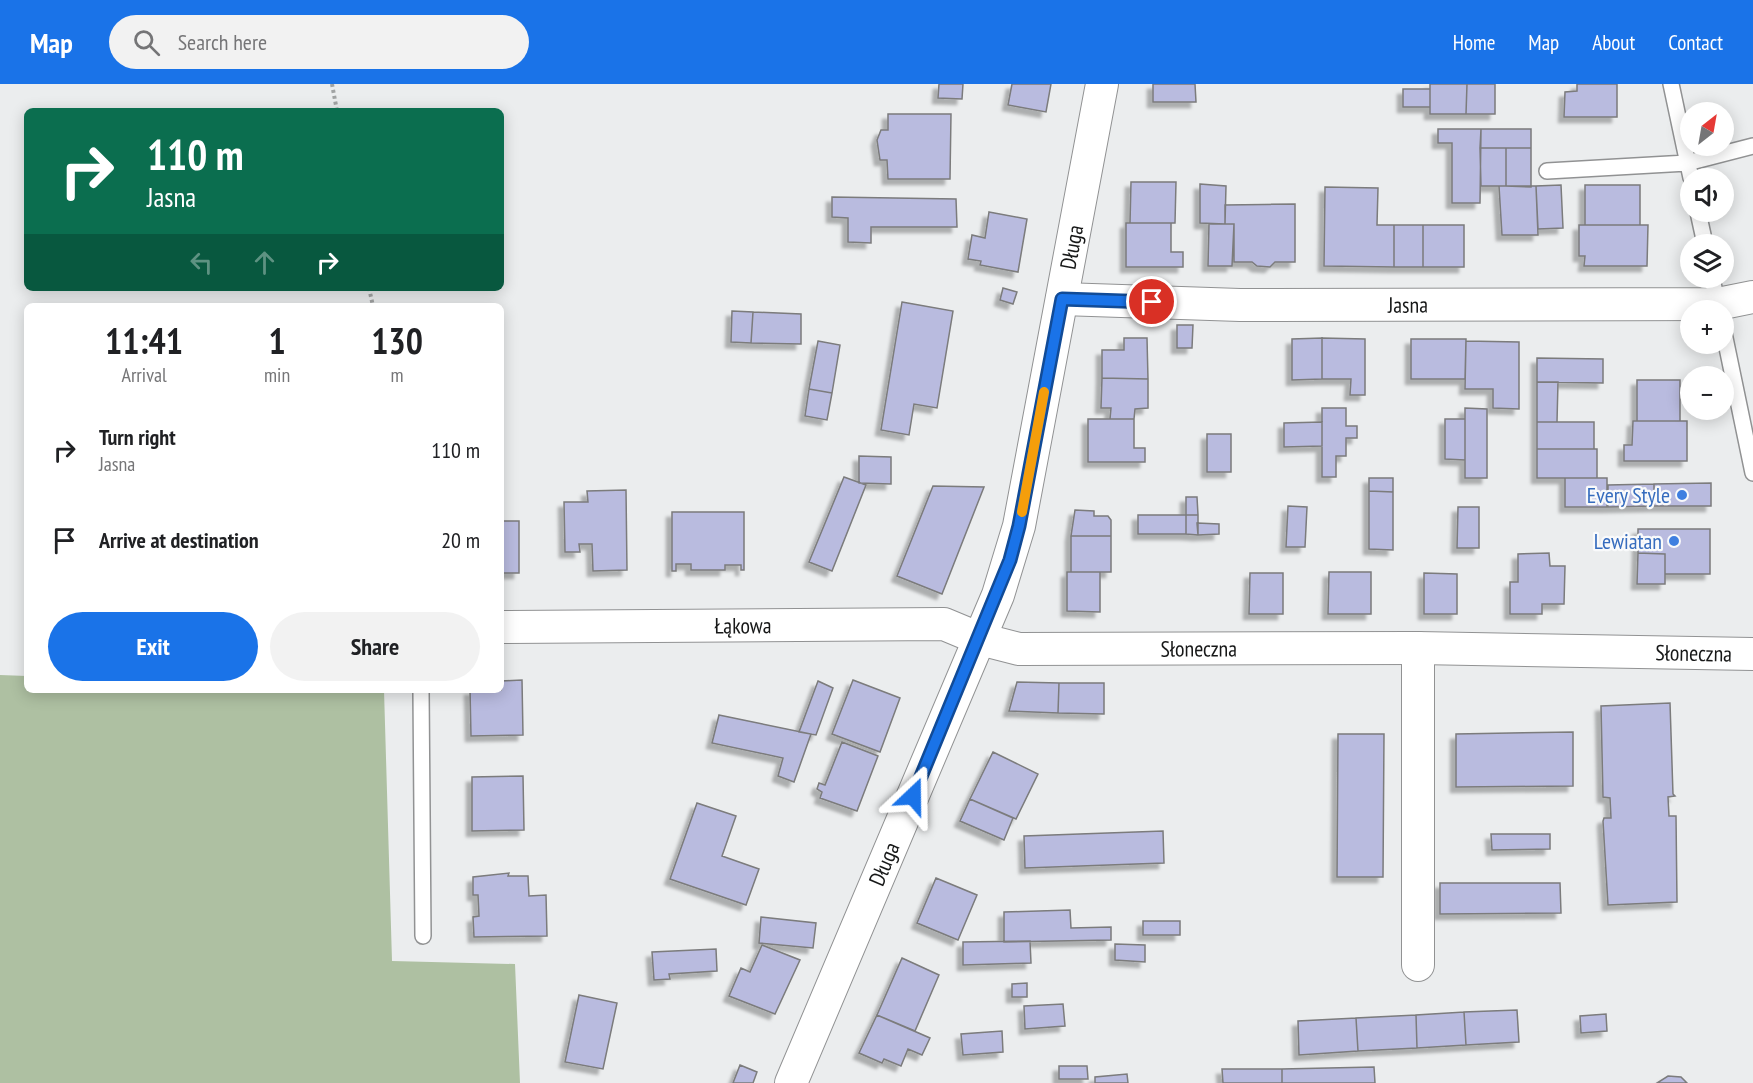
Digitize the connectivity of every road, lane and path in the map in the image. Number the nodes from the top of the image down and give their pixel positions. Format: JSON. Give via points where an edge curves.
{"nodes":[{"id":1,"x":332,"y":84,"type":"edge"},
{"id":2,"x":1102,"y":84,"type":"edge"},
{"id":3,"x":1671,"y":84,"type":"edge"},
{"id":4,"x":336,"y":108,"type":"edge"},
{"id":5,"x":1753,"y":146,"type":"edge"},
{"id":6,"x":1687,"y":163,"type":"junction"},
{"id":7,"x":1688,"y":168,"type":"edge"},
{"id":8,"x":1546,"y":171,"type":"dead end"},
{"id":9,"x":1753,"y":297,"type":"edge"},
{"id":10,"x":1062,"y":299,"type":"junction"},
{"id":11,"x":1734,"y":302,"type":"edge"},
{"id":12,"x":1680,"y":306,"type":"edge"},
{"id":13,"x":1728,"y":354,"type":"edge"},
{"id":14,"x":1753,"y":473,"type":"edge"},
{"id":15,"x":504,"y":627,"type":"edge"},
{"id":16,"x":980,"y":639,"type":"junction"},
{"id":17,"x":1418,"y":648,"type":"junction"},
{"id":18,"x":1753,"y":654,"type":"edge"},
{"id":19,"x":421,"y":693,"type":"edge"},
{"id":20,"x":423,"y":936,"type":"dead end"},
{"id":21,"x":1418,"y":965,"type":"dead end"},
{"id":22,"x":791,"y":1083,"type":"edge"}],
"edges":[{"from":1,"to":4,"type":"path"},
{"from":2,"to":10,"type":"street","name":"Długa"},
{"from":3,"to":6,"type":"lane"},
{"from":5,"to":6,"type":"lane"},
{"from":6,"to":7,"type":"lane"},
{"from":6,"to":8,"type":"lane"},
{"from":9,"to":11,"type":"street","name":"Jasna"},
{"from":10,"to":12,"type":"street","name":"Jasna","via":[[1240,305]]},
{"from":10,"to":16,"type":"street","name":"Długa","via":[[1019,526]]},
{"from":13,"to":14,"type":"lane"},
{"from":15,"to":16,"type":"street","name":"Łąkowa","via":[[944,624]]},
{"from":16,"to":17,"type":"street","name":"Słoneczna","via":[[1019,649]]},
{"from":16,"to":22,"type":"street","name":"Długa"},
{"from":17,"to":18,"type":"street","name":"Słoneczna"},
{"from":17,"to":21,"type":"street"},
{"from":19,"to":20,"type":"lane"}]}
